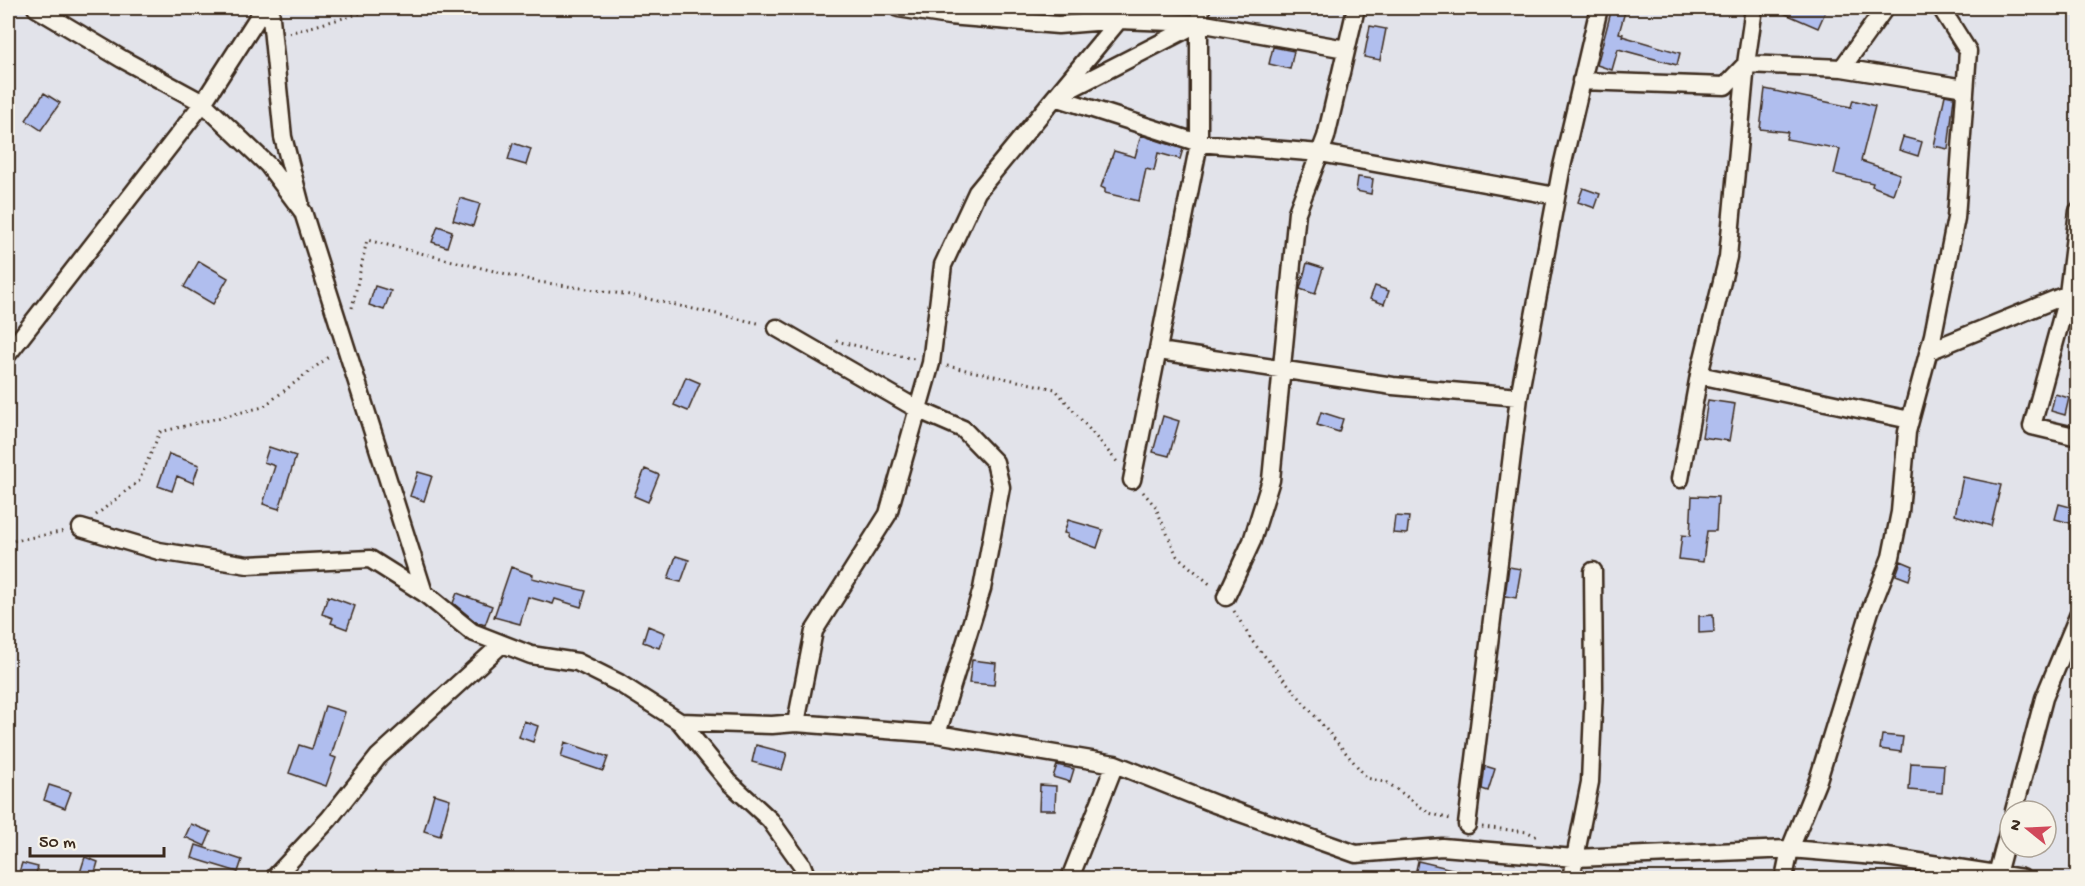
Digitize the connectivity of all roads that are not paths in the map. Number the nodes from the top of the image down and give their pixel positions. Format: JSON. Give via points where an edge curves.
{"nodes":[{"id":1,"x":36,"y":8,"type":"edge"},
{"id":2,"x":264,"y":8,"type":"edge"},
{"id":3,"x":270,"y":8,"type":"edge"},
{"id":4,"x":898,"y":8,"type":"edge"},
{"id":5,"x":1356,"y":8,"type":"edge"},
{"id":6,"x":1599,"y":8,"type":"edge"},
{"id":7,"x":1754,"y":8,"type":"edge"},
{"id":8,"x":1885,"y":8,"type":"edge"},
{"id":9,"x":1941,"y":8,"type":"edge"},
{"id":10,"x":1120,"y":14,"type":"edge"},
{"id":11,"x":1200,"y":15,"type":"edge"},
{"id":12,"x":1346,"y":49,"type":"junction"},
{"id":13,"x":1746,"y":64,"type":"junction"},
{"id":14,"x":1842,"y":69,"type":"junction"},
{"id":15,"x":1581,"y":81,"type":"junction"},
{"id":16,"x":1965,"y":88,"type":"junction"},
{"id":17,"x":1055,"y":97,"type":"junction"},
{"id":18,"x":203,"y":103,"type":"junction"},
{"id":19,"x":1199,"y":143,"type":"junction"},
{"id":20,"x":1320,"y":153,"type":"junction"},
{"id":21,"x":1556,"y":196,"type":"junction"},
{"id":22,"x":2078,"y":211,"type":"edge"},
{"id":23,"x":303,"y":212,"type":"junction"},
{"id":24,"x":2073,"y":295,"type":"edge"},
{"id":25,"x":777,"y":328,"type":"road end"},
{"id":26,"x":10,"y":346,"type":"edge"},
{"id":27,"x":1159,"y":351,"type":"junction"},
{"id":28,"x":1929,"y":351,"type":"junction"},
{"id":29,"x":1282,"y":368,"type":"junction"},
{"id":30,"x":1699,"y":375,"type":"junction"},
{"id":31,"x":1520,"y":397,"type":"junction"},
{"id":32,"x":919,"y":410,"type":"junction"},
{"id":33,"x":1910,"y":420,"type":"junction"},
{"id":34,"x":2078,"y":437,"type":"edge"},
{"id":35,"x":1680,"y":479,"type":"dead end"},
{"id":36,"x":1132,"y":480,"type":"road end"},
{"id":37,"x":81,"y":528,"type":"road end"},
{"id":38,"x":1593,"y":572,"type":"dead end"},
{"id":39,"x":424,"y":593,"type":"junction"},
{"id":40,"x":1226,"y":597,"type":"road end"},
{"id":41,"x":2078,"y":616,"type":"edge"},
{"id":42,"x":502,"y":644,"type":"junction"},
{"id":43,"x":680,"y":722,"type":"junction"},
{"id":44,"x":796,"y":723,"type":"junction"},
{"id":45,"x":938,"y":734,"type":"junction"},
{"id":46,"x":1115,"y":764,"type":"junction"},
{"id":47,"x":2017,"y":799,"type":"edge"},
{"id":48,"x":1467,"y":825,"type":"road end"},
{"id":49,"x":1790,"y":849,"type":"junction"},
{"id":50,"x":1575,"y":858,"type":"junction"},
{"id":51,"x":2001,"y":859,"type":"edge"},
{"id":52,"x":1996,"y":877,"type":"edge"},
{"id":53,"x":274,"y":879,"type":"edge"},
{"id":54,"x":807,"y":879,"type":"edge"},
{"id":55,"x":1070,"y":879,"type":"edge"},
{"id":56,"x":1571,"y":879,"type":"edge"},
{"id":57,"x":1784,"y":879,"type":"edge"},
{"id":58,"x":2022,"y":879,"type":"edge"}],
"edges":[{"from":1,"to":18,"type":"street"},
{"from":2,"to":18,"type":"street"},
{"from":3,"to":23,"type":"street","via":[[283,137]]},
{"from":4,"to":10,"type":"street","via":[[1058,25]]},
{"from":5,"to":12,"type":"street"},
{"from":6,"to":15,"type":"street"},
{"from":7,"to":13,"type":"street"},
{"from":8,"to":14,"type":"street"},
{"from":9,"to":16,"type":"street","via":[[1968,51]]},
{"from":10,"to":11,"type":"street"},
{"from":10,"to":17,"type":"street"},
{"from":11,"to":12,"type":"street"},
{"from":11,"to":17,"type":"street"},
{"from":11,"to":19,"type":"street"},
{"from":12,"to":20,"type":"street"},
{"from":13,"to":14,"type":"street"},
{"from":13,"to":15,"type":"street","via":[[1725,86]]},
{"from":13,"to":30,"type":"street","via":[[1728,257]]},
{"from":14,"to":16,"type":"street"},
{"from":15,"to":21,"type":"street"},
{"from":16,"to":28,"type":"street","via":[[1956,218]]},
{"from":17,"to":19,"type":"street"},
{"from":17,"to":32,"type":"street","via":[[977,192],[943,265],[931,363]]},
{"from":18,"to":23,"type":"street","via":[[268,165]]},
{"from":18,"to":26,"type":"street"},
{"from":19,"to":20,"type":"street"},
{"from":19,"to":27,"type":"street"},
{"from":20,"to":21,"type":"street"},
{"from":20,"to":29,"type":"street","via":[[1297,212]]},
{"from":21,"to":31,"type":"street"},
{"from":22,"to":24,"type":"street"},
{"from":23,"to":39,"type":"street"},
{"from":24,"to":28,"type":"street"},
{"from":24,"to":34,"type":"street","via":[[2031,426]]},
{"from":25,"to":32,"type":"street"},
{"from":27,"to":29,"type":"street"},
{"from":27,"to":36,"type":"street"},
{"from":28,"to":33,"type":"street"},
{"from":29,"to":31,"type":"street","via":[[1393,386]]},
{"from":29,"to":40,"type":"street","via":[[1271,480],[1252,542]]},
{"from":30,"to":33,"type":"street"},
{"from":30,"to":35,"type":"street"},
{"from":31,"to":48,"type":"street"},
{"from":32,"to":44,"type":"street","via":[[888,514],[814,632]]},
{"from":32,"to":45,"type":"street","via":[[963,429],[995,462],[1001,487],[982,589]]},
{"from":33,"to":49,"type":"street","via":[[1891,557],[1870,611],[1818,780]]},
{"from":37,"to":39,"type":"street","via":[[159,552],[248,565],[370,559]]},
{"from":38,"to":50,"type":"street","via":[[1590,782]]},
{"from":39,"to":42,"type":"street","via":[[472,633]]},
{"from":41,"to":47,"type":"street","via":[[2044,698]]},
{"from":42,"to":43,"type":"street","via":[[531,655],[577,662]]},
{"from":42,"to":53,"type":"street","via":[[378,757]]},
{"from":43,"to":44,"type":"street"},
{"from":43,"to":54,"type":"street","via":[[729,782],[770,820],[802,865]]},
{"from":44,"to":45,"type":"street"},
{"from":45,"to":46,"type":"street"},
{"from":46,"to":50,"type":"street","via":[[1356,854],[1442,847]]},
{"from":46,"to":55,"type":"street"},
{"from":49,"to":50,"type":"street"},
{"from":49,"to":52,"type":"street","via":[[1887,857]]},
{"from":49,"to":57,"type":"street"},
{"from":50,"to":56,"type":"street"},
{"from":51,"to":52,"type":"street"},
{"from":52,"to":58,"type":"street"}]}
